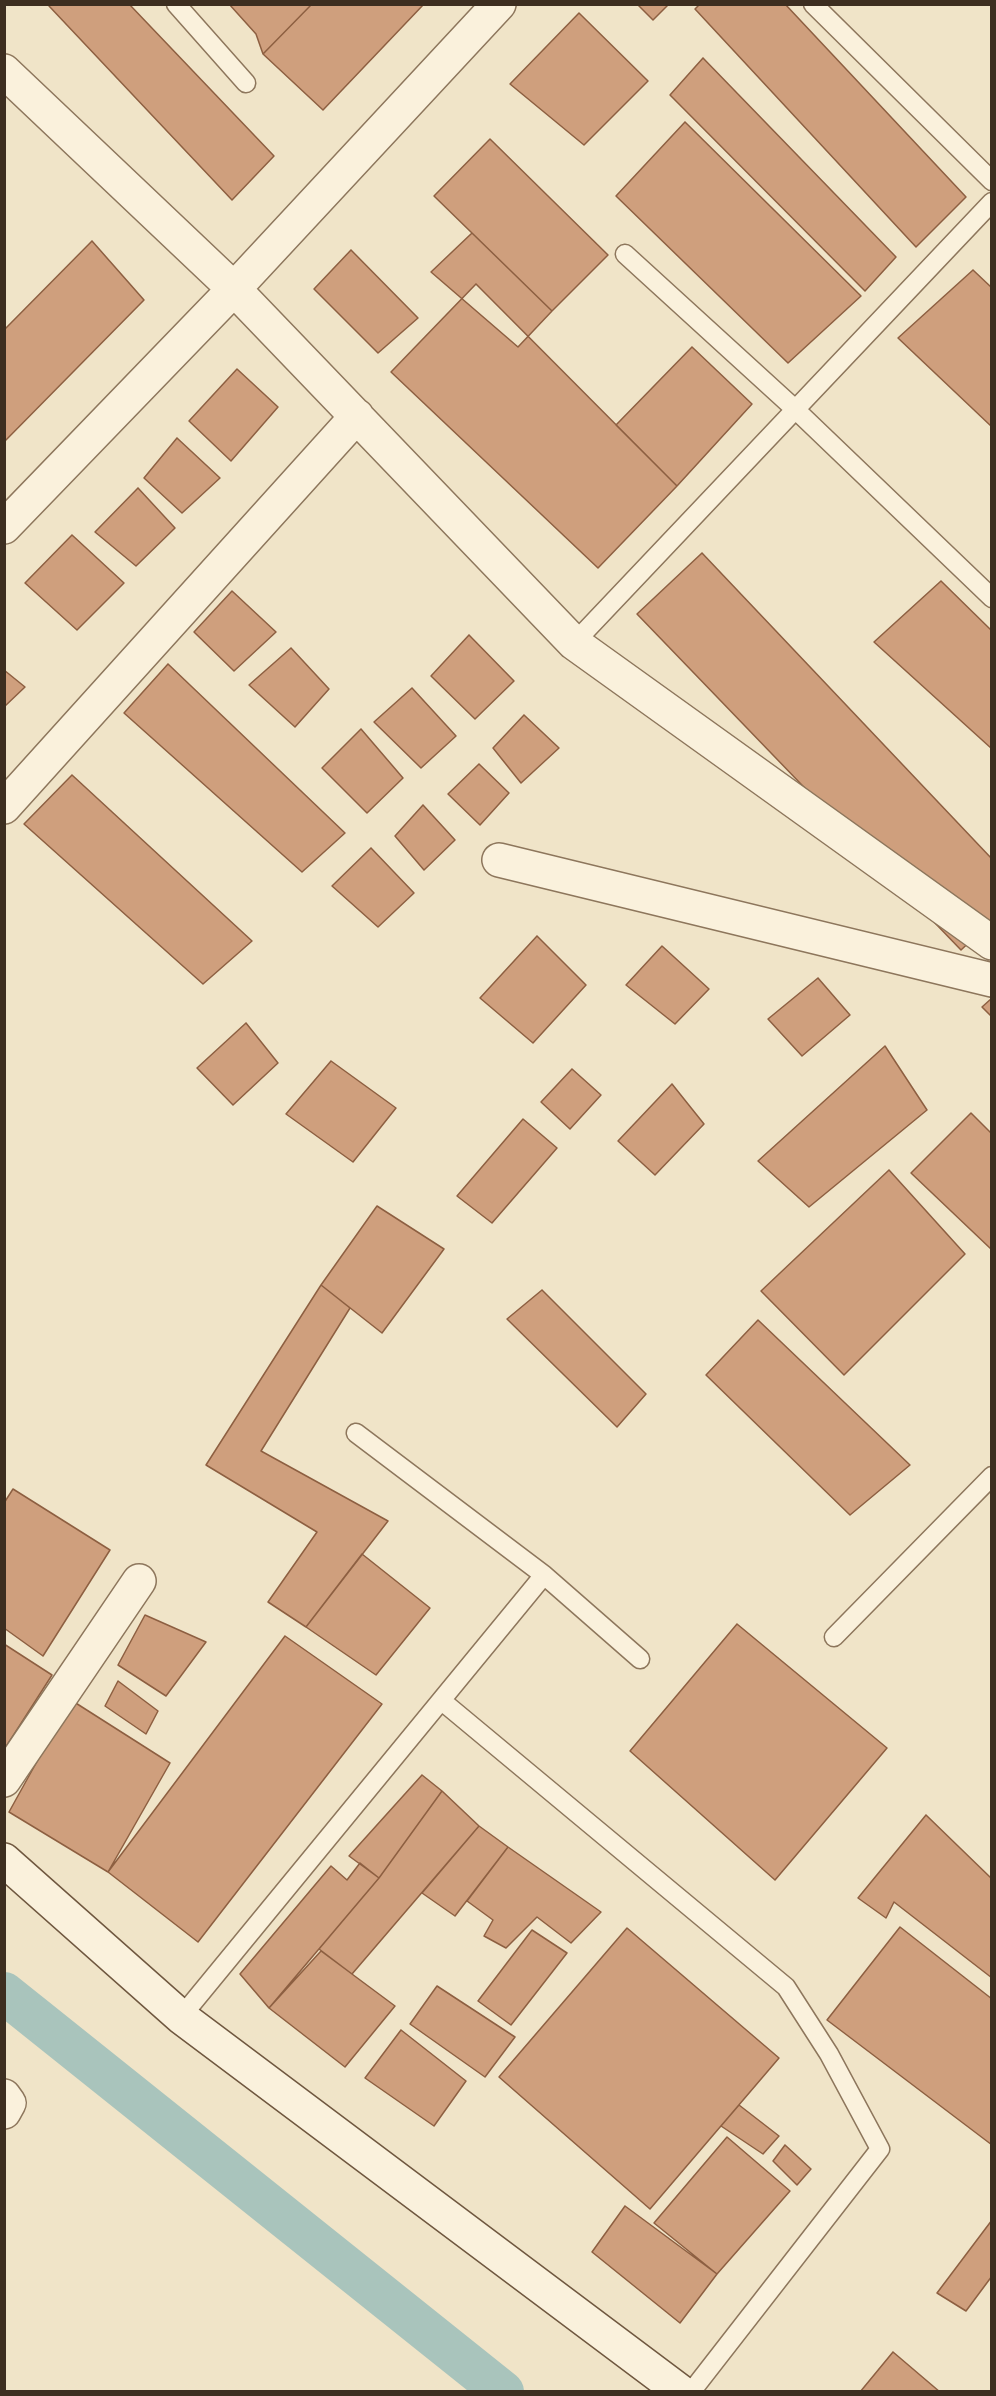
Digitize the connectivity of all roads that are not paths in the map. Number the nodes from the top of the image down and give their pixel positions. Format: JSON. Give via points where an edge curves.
{"nodes":[{"id":1,"x":176,"y":4,"type":"edge"},
{"id":2,"x":499,"y":4,"type":"edge"},
{"id":3,"x":813,"y":4,"type":"edge"},
{"id":4,"x":4,"y":71,"type":"edge"},
{"id":5,"x":246,"y":83,"type":"dead end"},
{"id":6,"x":992,"y":181,"type":"edge"},
{"id":7,"x":992,"y":202,"type":"edge"},
{"id":8,"x":625,"y":254,"type":"dead end"},
{"id":9,"x":234,"y":289,"type":"junction"},
{"id":10,"x":796,"y":410,"type":"junction"},
{"id":11,"x":357,"y":416,"type":"junction"},
{"id":12,"x":4,"y":527,"type":"edge"},
{"id":13,"x":992,"y":598,"type":"edge"},
{"id":14,"x":574,"y":642,"type":"junction"},
{"id":15,"x":4,"y":807,"type":"edge"},
{"id":16,"x":499,"y":860,"type":"dead end"},
{"id":17,"x":992,"y":943,"type":"edge"},
{"id":18,"x":992,"y":980,"type":"edge"},
{"id":19,"x":356,"y":1433,"type":"dead end"},
{"id":20,"x":992,"y":1476,"type":"edge"},
{"id":21,"x":544,"y":1575,"type":"junction"},
{"id":22,"x":139,"y":1581,"type":"dead end"},
{"id":23,"x":834,"y":1637,"type":"dead end"},
{"id":24,"x":640,"y":1659,"type":"dead end"},
{"id":25,"x":442,"y":1701,"type":"junction"},
{"id":26,"x":4,"y":1780,"type":"edge"},
{"id":27,"x":5,"y":1860,"type":"edge"},
{"id":28,"x":181,"y":2017,"type":"junction"},
{"id":29,"x":4,"y":2096,"type":"edge"},
{"id":30,"x":4,"y":2112,"type":"edge"},
{"id":31,"x":681,"y":2391,"type":"edge"},
{"id":32,"x":691,"y":2391,"type":"edge"}],
"edges":[{"from":1,"to":5,"type":"lane"},
{"from":2,"to":9,"type":"street"},
{"from":3,"to":6,"type":"lane"},
{"from":4,"to":9,"type":"street"},
{"from":7,"to":10,"type":"lane"},
{"from":8,"to":10,"type":"lane"},
{"from":9,"to":11,"type":"street"},
{"from":9,"to":12,"type":"street"},
{"from":10,"to":13,"type":"lane"},
{"from":10,"to":14,"type":"lane"},
{"from":11,"to":14,"type":"street"},
{"from":11,"to":15,"type":"street"},
{"from":14,"to":17,"type":"street"},
{"from":16,"to":18,"type":"street"},
{"from":19,"to":21,"type":"lane"},
{"from":20,"to":23,"type":"lane"},
{"from":21,"to":24,"type":"lane"},
{"from":21,"to":25,"type":"lane"},
{"from":22,"to":26,"type":"street"},
{"from":25,"to":28,"type":"lane"},
{"from":25,"to":32,"type":"lane","via":[[786,1988],[829,2054],[880,2149]]},
{"from":27,"to":28,"type":"street"},
{"from":28,"to":31,"type":"street"},
{"from":29,"to":30,"type":"street","via":[[9,2103]]}]}
